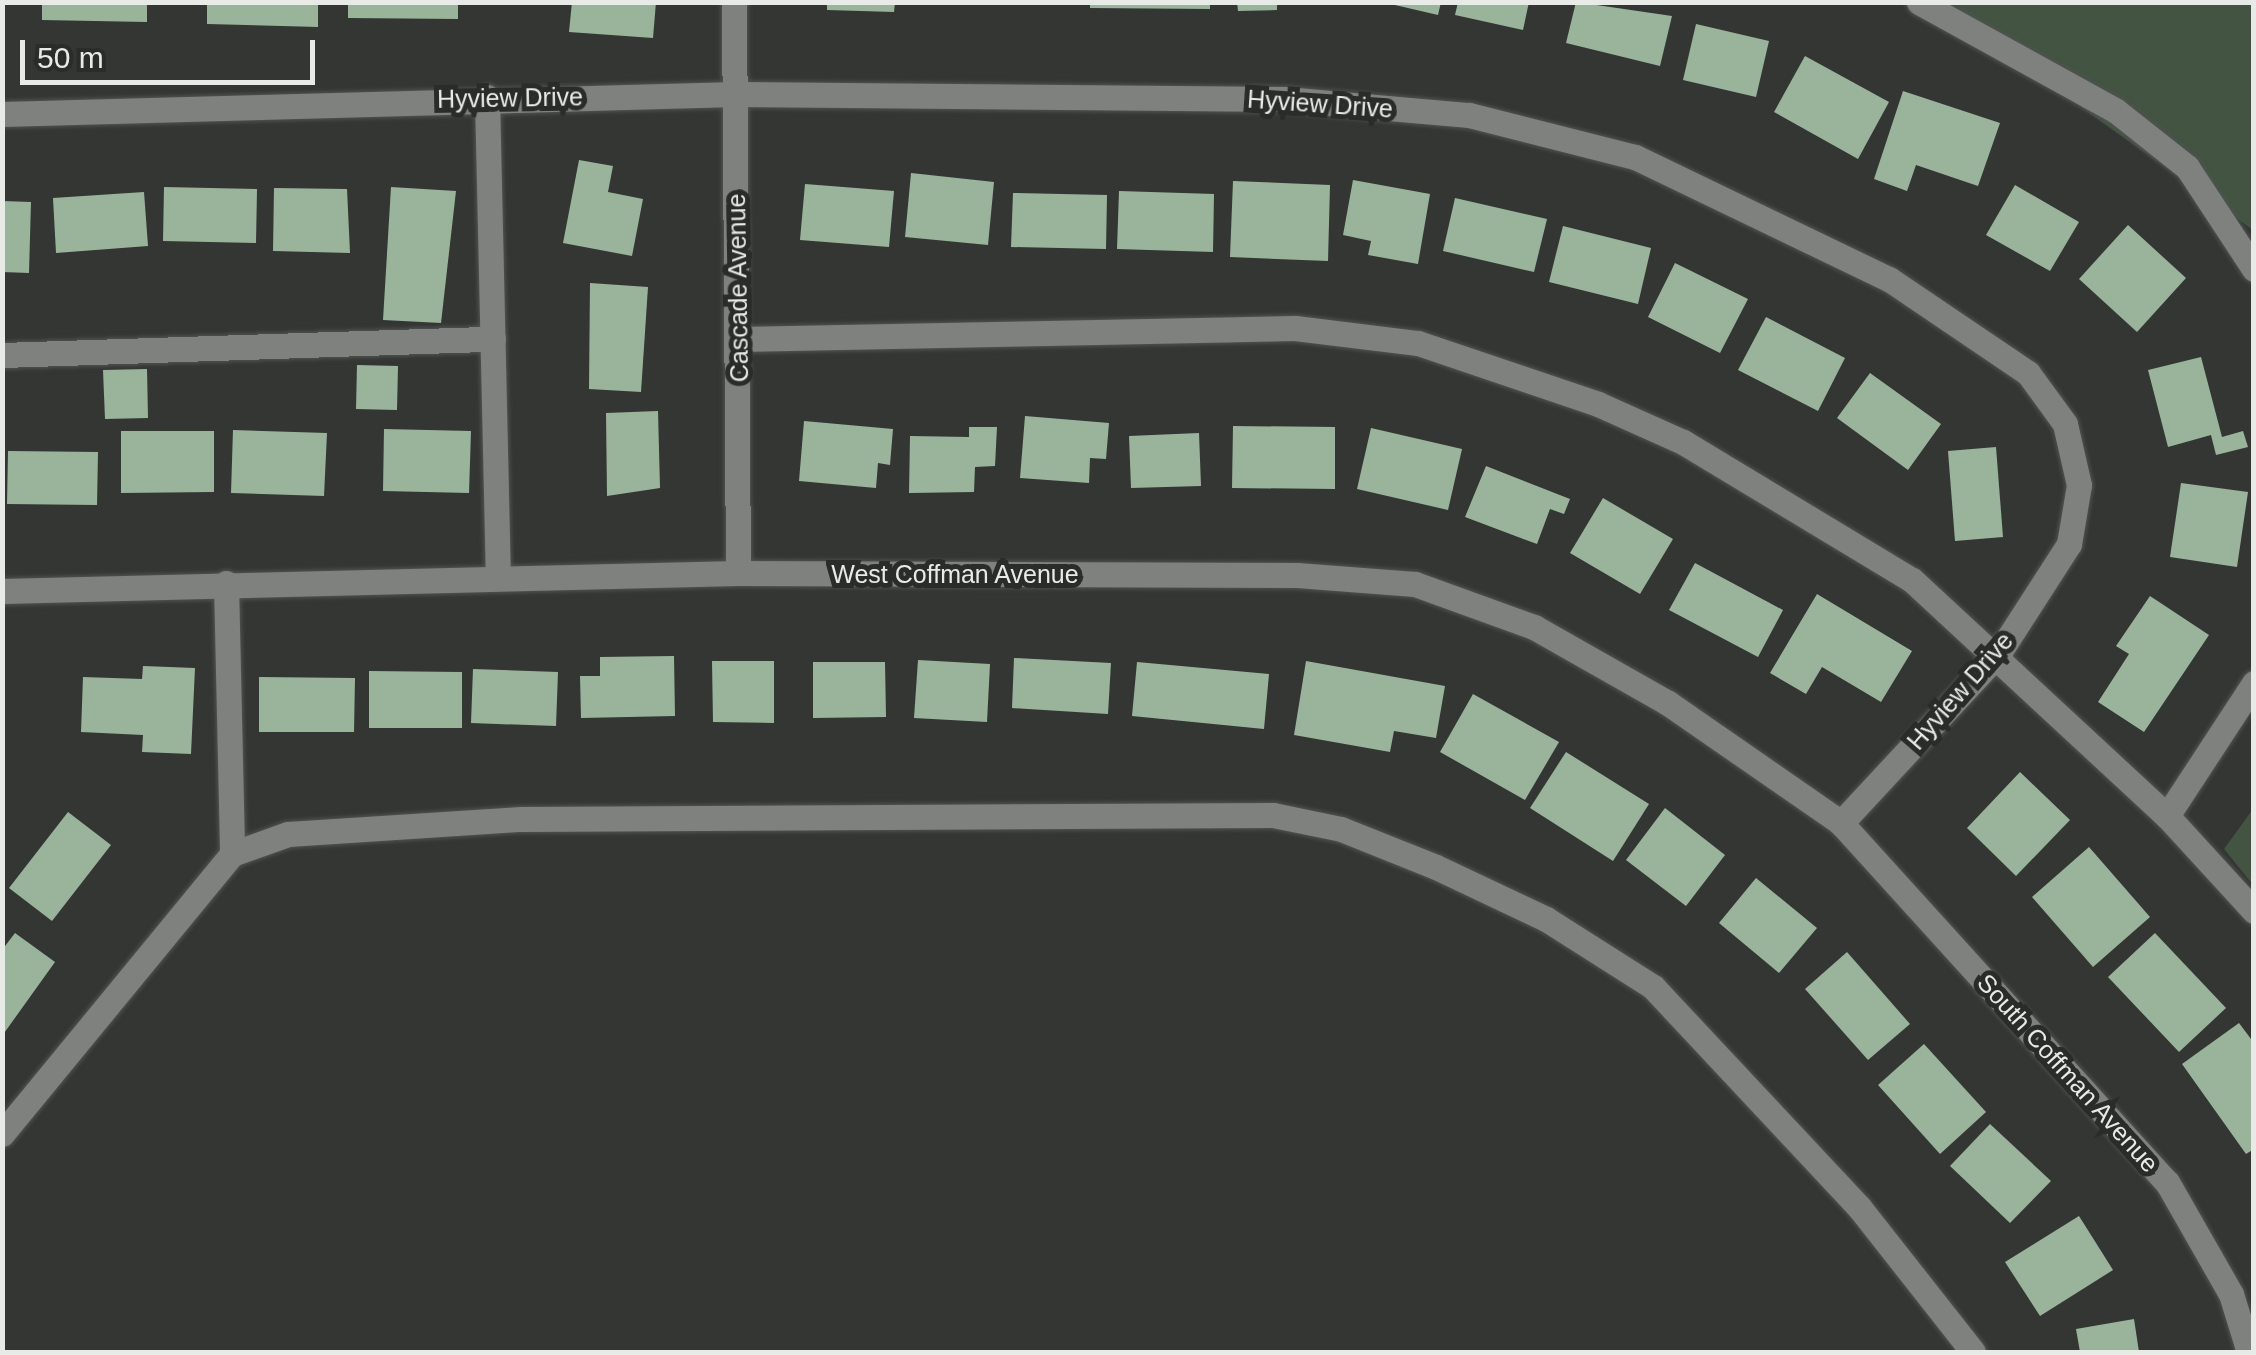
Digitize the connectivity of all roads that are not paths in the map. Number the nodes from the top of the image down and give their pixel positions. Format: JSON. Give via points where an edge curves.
{"nodes":[{"id":1,"x":734,"y":2,"type":"edge"},
{"id":2,"x":1919,"y":2,"type":"edge"},
{"id":3,"x":736,"y":94,"type":"junction"},
{"id":4,"x":486,"y":98,"type":"junction"},
{"id":5,"x":2,"y":114,"type":"edge"},
{"id":6,"x":2254,"y":269,"type":"edge"},
{"id":7,"x":492,"y":339,"type":"junction"},
{"id":8,"x":739,"y":339,"type":"junction"},
{"id":9,"x":2,"y":354,"type":"edge"},
{"id":10,"x":738,"y":572,"type":"junction"},
{"id":11,"x":498,"y":575,"type":"junction"},
{"id":12,"x":226,"y":583,"type":"junction"},
{"id":13,"x":2,"y":591,"type":"edge"},
{"id":14,"x":1998,"y":654,"type":"junction"},
{"id":15,"x":2254,"y":683,"type":"edge"},
{"id":16,"x":2167,"y":816,"type":"junction"},
{"id":17,"x":1842,"y":824,"type":"junction"},
{"id":18,"x":232,"y":854,"type":"junction"},
{"id":19,"x":2254,"y":911,"type":"edge"},
{"id":20,"x":2,"y":1134,"type":"edge"},
{"id":21,"x":1972,"y":1352,"type":"edge"},
{"id":22,"x":2250,"y":1352,"type":"edge"}],
"edges":[{"from":1,"to":3,"type":"street","name":"Cascade Avenue"},
{"from":2,"to":6,"type":"street","via":[[2114,110],[2186,167]]},
{"from":3,"to":4,"type":"street","name":"Hyview Drive"},
{"from":3,"to":8,"type":"street","name":"Cascade Avenue"},
{"from":3,"to":14,"type":"street","name":"Hyview Drive","via":[[1285,99],[1469,115],[1635,157],[1888,279],[2028,373],[2065,424],[2079,485],[2069,544]]},
{"from":4,"to":5,"type":"street","name":"Hyview Drive"},
{"from":4,"to":7,"type":"street"},
{"from":7,"to":9,"type":"street"},
{"from":7,"to":11,"type":"street"},
{"from":8,"to":10,"type":"street","name":"Cascade Avenue"},
{"from":8,"to":14,"type":"street","via":[[1295,328],[1418,343],[1598,404],[1682,442],[1912,580]]},
{"from":10,"to":11,"type":"street","name":"West Coffman Avenue"},
{"from":10,"to":17,"type":"street","name":"West Coffman Avenue","via":[[1297,575],[1415,584],[1534,627],[1668,703]]},
{"from":11,"to":12,"type":"street","name":"West Coffman Avenue"},
{"from":12,"to":13,"type":"street","name":"West Coffman Avenue"},
{"from":12,"to":18,"type":"street"},
{"from":14,"to":16,"type":"street"},
{"from":14,"to":17,"type":"street","name":"Hyview Drive"},
{"from":15,"to":16,"type":"street"},
{"from":16,"to":19,"type":"street"},
{"from":17,"to":22,"type":"street","name":"South Coffman Avenue","via":[[2167,1182],[2231,1294]]},
{"from":18,"to":20,"type":"street"},
{"from":18,"to":21,"type":"street","via":[[288,834],[522,818],[1272,816],[1341,828],[1546,920],[1653,987],[1860,1207]]}]}
